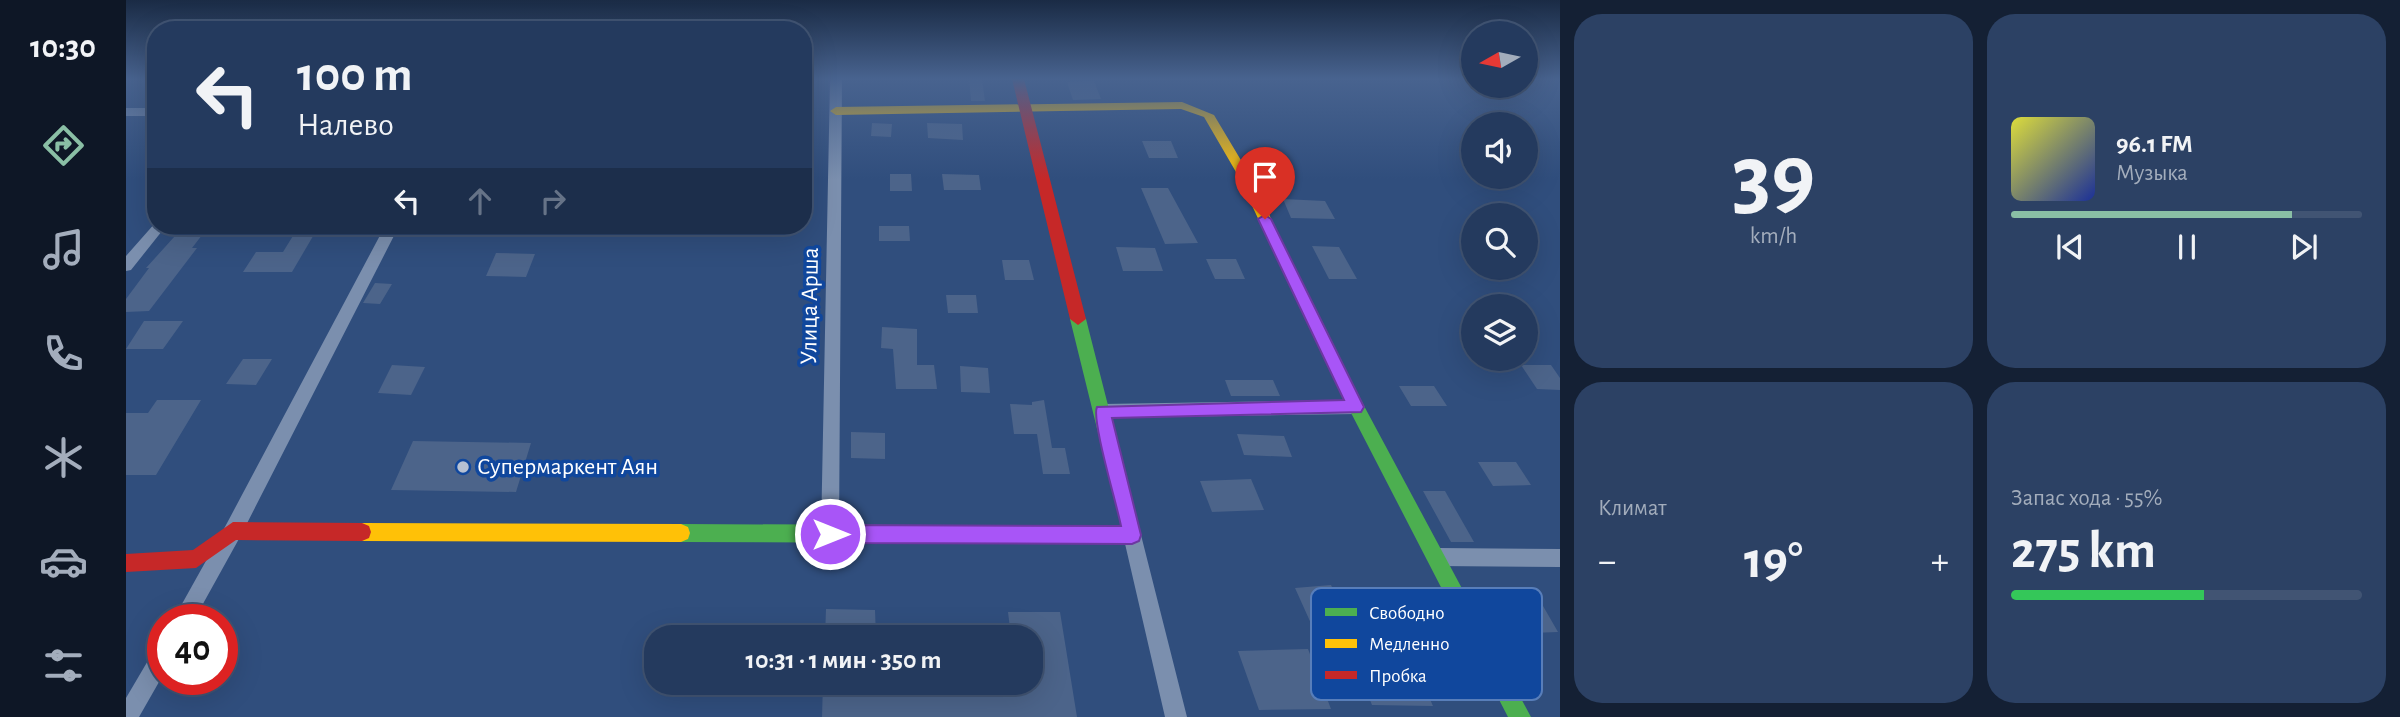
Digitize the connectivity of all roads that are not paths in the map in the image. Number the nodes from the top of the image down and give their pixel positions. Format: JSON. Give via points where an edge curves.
{"nodes":[{"id":1,"x":836,"y":112,"type":"edge"},
{"id":2,"x":1027,"y":112,"type":"edge"},
{"id":3,"x":1204,"y":112,"type":"edge"},
{"id":4,"x":152,"y":235,"type":"edge"},
{"id":5,"x":387,"y":235,"type":"edge"},
{"id":6,"x":126,"y":266,"type":"edge"},
{"id":7,"x":1356,"y":407,"type":"junction"},
{"id":8,"x":1103,"y":411,"type":"junction"},
{"id":9,"x":233,"y":531,"type":"junction"},
{"id":10,"x":830,"y":534,"type":"junction"},
{"id":11,"x":1132,"y":535,"type":"junction"},
{"id":12,"x":1438,"y":558,"type":"junction"},
{"id":13,"x":1560,"y":558,"type":"edge"},
{"id":14,"x":126,"y":563,"type":"edge"},
{"id":15,"x":1453,"y":588,"type":"edge"},
{"id":16,"x":192,"y":604,"type":"edge"},
{"id":17,"x":147,"y":682,"type":"edge"},
{"id":18,"x":1511,"y":700,"type":"edge"},
{"id":19,"x":127,"y":717,"type":"edge"},
{"id":20,"x":1175,"y":717,"type":"edge"},
{"id":21,"x":1520,"y":717,"type":"edge"}],
"edges":[{"from":1,"to":10,"type":"street","name":"Улица Арша"},
{"from":2,"to":8,"type":"street"},
{"from":3,"to":7,"type":"street","via":[[1242,172]]},
{"from":4,"to":6,"type":"street"},
{"from":5,"to":9,"type":"street"},
{"from":7,"to":8,"type":"street"},
{"from":7,"to":12,"type":"street"},
{"from":8,"to":11,"type":"street"},
{"from":9,"to":10,"type":"street"},
{"from":9,"to":14,"type":"street","via":[[196,559]]},
{"from":9,"to":16,"type":"street"},
{"from":10,"to":11,"type":"street"},
{"from":11,"to":20,"type":"street"},
{"from":12,"to":13,"type":"street"},
{"from":12,"to":15,"type":"street"},
{"from":17,"to":19,"type":"street"},
{"from":18,"to":21,"type":"street"}]}
